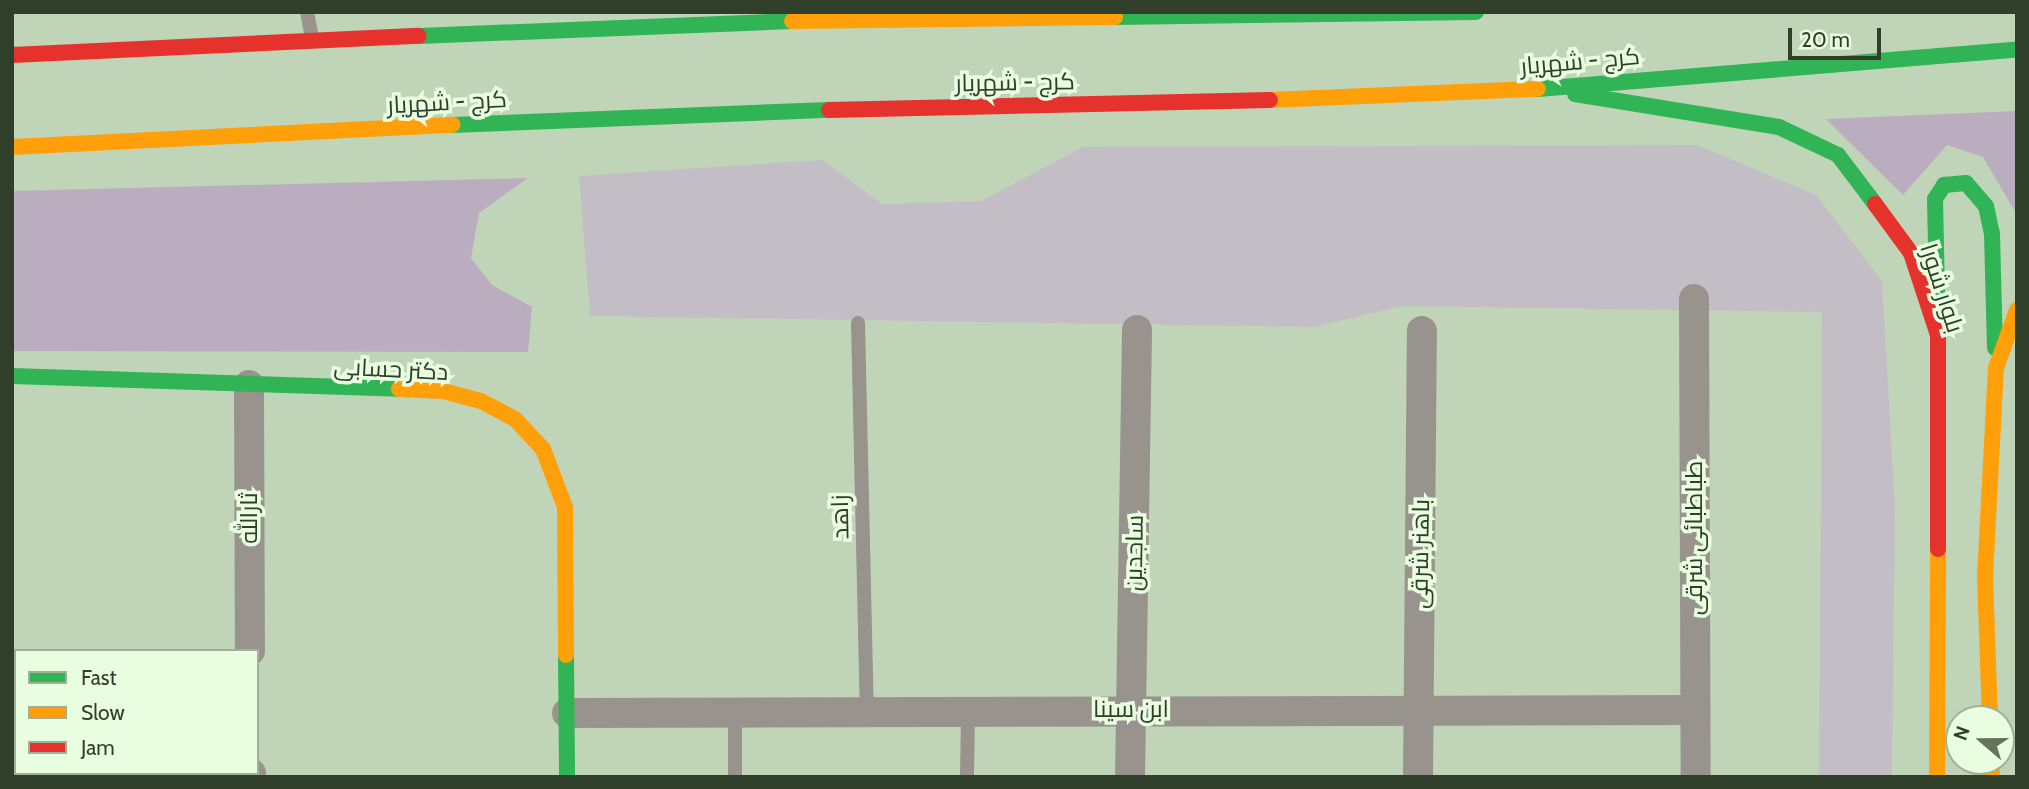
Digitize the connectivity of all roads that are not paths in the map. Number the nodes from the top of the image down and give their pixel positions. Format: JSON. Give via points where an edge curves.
{"nodes":[{"id":1,"x":307,"y":12,"type":"edge"},
{"id":2,"x":1476,"y":12,"type":"edge"},
{"id":3,"x":872,"y":16,"type":"edge"},
{"id":4,"x":312,"y":38,"type":"junction"},
{"id":5,"x":2017,"y":50,"type":"edge"},
{"id":6,"x":12,"y":55,"type":"edge"},
{"id":7,"x":1528,"y":87,"type":"junction"},
{"id":8,"x":12,"y":147,"type":"edge"},
{"id":9,"x":1694,"y":299,"type":"dead end"},
{"id":10,"x":2017,"y":310,"type":"edge"},
{"id":11,"x":858,"y":323,"type":"dead end"},
{"id":12,"x":1137,"y":330,"type":"dead end"},
{"id":13,"x":1422,"y":331,"type":"dead end"},
{"id":14,"x":1938,"y":335,"type":"junction"},
{"id":15,"x":1996,"y":368,"type":"junction"},
{"id":16,"x":12,"y":376,"type":"edge"},
{"id":17,"x":248,"y":385,"type":"junction"},
{"id":18,"x":250,"y":649,"type":"edge"},
{"id":19,"x":1990,"y":705,"type":"edge"},
{"id":20,"x":867,"y":709,"type":"junction"},
{"id":21,"x":1131,"y":709,"type":"junction"},
{"id":22,"x":1419,"y":709,"type":"junction"},
{"id":23,"x":968,"y":710,"type":"junction"},
{"id":24,"x":1695,"y":710,"type":"junction"},
{"id":25,"x":735,"y":711,"type":"junction"},
{"id":26,"x":567,"y":713,"type":"junction"},
{"id":27,"x":567,"y":777,"type":"edge"},
{"id":28,"x":735,"y":777,"type":"edge"},
{"id":29,"x":967,"y":777,"type":"edge"},
{"id":30,"x":1130,"y":777,"type":"edge"},
{"id":31,"x":1418,"y":777,"type":"edge"},
{"id":32,"x":1696,"y":777,"type":"edge"},
{"id":33,"x":1937,"y":777,"type":"edge"}],
"edges":[{"from":1,"to":4,"type":"lane"},
{"from":2,"to":3,"type":"main road"},
{"from":3,"to":4,"type":"main road"},
{"from":4,"to":6,"type":"main road"},
{"from":5,"to":7,"type":"main road","name":"کرج - شهریار"},
{"from":7,"to":8,"type":"main road","name":"کرج - شهریار","via":[[1446,96],[723,112]]},
{"from":7,"to":14,"type":"main road","name":"بلوار شورا","via":[[1730,115],[1779,127],[1838,156],[1911,253]]},
{"from":9,"to":24,"type":"street","name":"طباطبائی شرقی"},
{"from":10,"to":15,"type":"main road"},
{"from":11,"to":20,"type":"lane","name":"زاهد"},
{"from":12,"to":21,"type":"street","name":"ساجدین"},
{"from":13,"to":22,"type":"street","name":"باهنر شرقی"},
{"from":14,"to":15,"type":"main road","via":[[1936,199],[1944,185],[1966,183],[1986,206],[1992,234]]},
{"from":14,"to":33,"type":"main road","name":"بلوار شورا"},
{"from":15,"to":19,"type":"main road","via":[[1985,577]]},
{"from":16,"to":17,"type":"main road","name":"دکتر حسابی"},
{"from":17,"to":18,"type":"street","name":"ثارالله"},
{"from":17,"to":26,"type":"main road","name":"دکتر حسابی","via":[[443,391],[481,401],[515,419],[543,449],[565,507]]},
{"from":20,"to":23,"type":"street","name":"ابن سینا"},
{"from":20,"to":25,"type":"street","name":"ابن سینا"},
{"from":21,"to":22,"type":"street","name":"ابن سینا"},
{"from":21,"to":23,"type":"street","name":"ابن سینا"},
{"from":21,"to":30,"type":"street","name":"ساجدین"},
{"from":22,"to":24,"type":"street","name":"ابن سینا"},
{"from":22,"to":31,"type":"street","name":"باهنر شرقی"},
{"from":23,"to":29,"type":"lane"},
{"from":24,"to":32,"type":"street","name":"طباطبائی شرقی"},
{"from":25,"to":26,"type":"street","name":"ابن سینا"},
{"from":25,"to":28,"type":"lane"},
{"from":26,"to":27,"type":"main road","name":"دکتر حسابی"}]}
